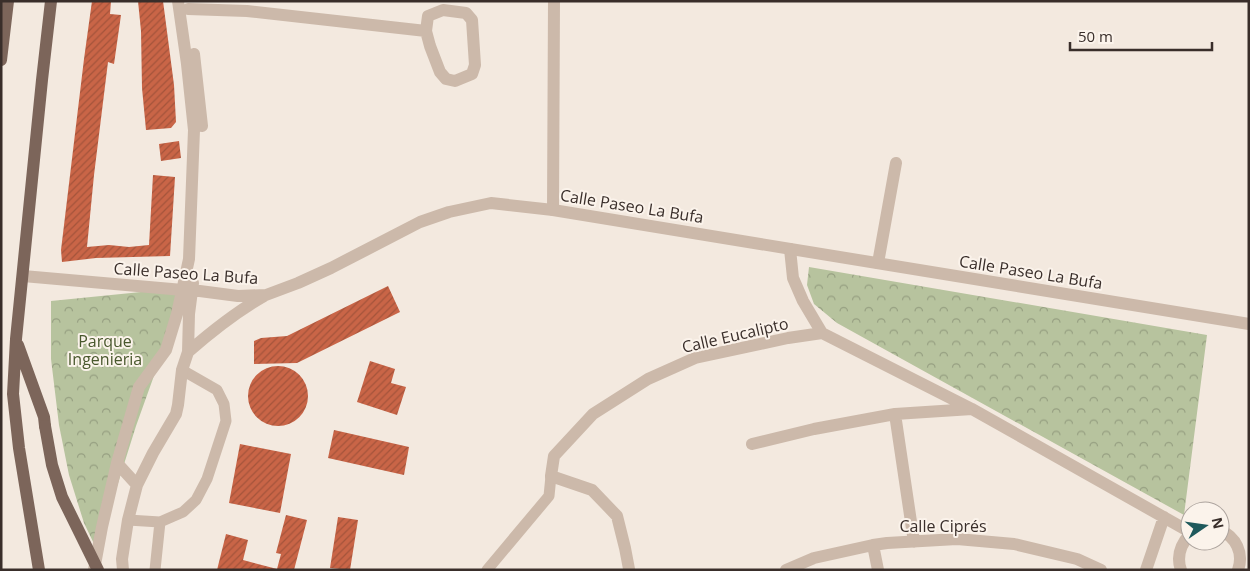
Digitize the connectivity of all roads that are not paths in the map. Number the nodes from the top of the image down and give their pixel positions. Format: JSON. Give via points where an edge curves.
{"nodes":[{"id":1,"x":8,"y":1,"type":"edge"},
{"id":2,"x":51,"y":1,"type":"edge"},
{"id":3,"x":554,"y":1,"type":"edge"},
{"id":4,"x":184,"y":4,"type":"edge"},
{"id":5,"x":426,"y":31,"type":"junction"},
{"id":6,"x":1,"y":60,"type":"edge"},
{"id":7,"x":896,"y":163,"type":"dead end"},
{"id":8,"x":553,"y":210,"type":"junction"},
{"id":9,"x":790,"y":249,"type":"junction"},
{"id":10,"x":878,"y":263,"type":"junction"},
{"id":11,"x":23,"y":276,"type":"junction"},
{"id":12,"x":188,"y":290,"type":"junction"},
{"id":13,"x":266,"y":295,"type":"junction"},
{"id":14,"x":1249,"y":324,"type":"edge"},
{"id":15,"x":822,"y":333,"type":"junction"},
{"id":16,"x":16,"y":339,"type":"junction"},
{"id":17,"x":188,"y":352,"type":"junction"},
{"id":18,"x":182,"y":370,"type":"junction"},
{"id":19,"x":972,"y":409,"type":"junction"},
{"id":20,"x":895,"y":414,"type":"junction"},
{"id":21,"x":752,"y":444,"type":"dead end"},
{"id":22,"x":117,"y":463,"type":"junction"},
{"id":23,"x":551,"y":476,"type":"junction"},
{"id":24,"x":137,"y":485,"type":"junction"},
{"id":25,"x":1164,"y":517,"type":"junction"},
{"id":26,"x":128,"y":520,"type":"junction"},
{"id":27,"x":160,"y":522,"type":"junction"},
{"id":28,"x":1180,"y":527,"type":"edge"},
{"id":29,"x":1230,"y":536,"type":"edge"},
{"id":30,"x":914,"y":542,"type":"junction"},
{"id":31,"x":873,"y":545,"type":"junction"},
{"id":32,"x":1180,"y":548,"type":"edge"},
{"id":33,"x":629,"y":569,"type":"edge"},
{"id":34,"x":39,"y":570,"type":"edge"},
{"id":35,"x":96,"y":570,"type":"edge"},
{"id":36,"x":123,"y":570,"type":"edge"},
{"id":37,"x":155,"y":570,"type":"edge"},
{"id":38,"x":487,"y":570,"type":"edge"},
{"id":39,"x":786,"y":570,"type":"edge"},
{"id":40,"x":878,"y":570,"type":"edge"},
{"id":41,"x":1101,"y":570,"type":"edge"},
{"id":42,"x":1146,"y":570,"type":"edge"},
{"id":43,"x":1181,"y":570,"type":"edge"},
{"id":44,"x":1238,"y":570,"type":"edge"}],
"edges":[{"from":1,"to":6,"type":"main road"},
{"from":2,"to":11,"type":"main road"},
{"from":3,"to":8,"type":"street"},
{"from":4,"to":5,"type":"street"},
{"from":4,"to":12,"type":"street","via":[[194,130]]},
{"from":5,"to":5,"type":"street","via":[[440,72],[446,79],[455,81],[472,74],[475,65],[472,20],[466,13],[442,10],[428,16]]},
{"from":7,"to":10,"type":"street"},
{"from":8,"to":9,"type":"street","name":"Calle Paseo La Bufa"},
{"from":8,"to":13,"type":"street","name":"Calle Paseo La Bufa","via":[[490,203],[448,212],[420,222],[331,268]]},
{"from":9,"to":10,"type":"street","name":"Calle Paseo La Bufa"},
{"from":9,"to":15,"type":"street","name":"Calle Eucalipto","via":[[793,278]]},
{"from":10,"to":14,"type":"street","name":"Calle Paseo La Bufa"},
{"from":11,"to":12,"type":"street","name":"Calle Paseo La Bufa"},
{"from":11,"to":16,"type":"main road"},
{"from":12,"to":13,"type":"street","name":"Calle Paseo La Bufa","via":[[238,296]]},
{"from":12,"to":17,"type":"street"},
{"from":12,"to":22,"type":"street","via":[[166,350],[139,387]]},
{"from":13,"to":17,"type":"street","via":[[225,321]]},
{"from":15,"to":19,"type":"street"},
{"from":15,"to":23,"type":"street","name":"Calle Eucalipto","via":[[694,358],[648,379],[593,414],[554,456]]},
{"from":16,"to":34,"type":"main road","via":[[13,394],[16,425]]},
{"from":16,"to":35,"type":"main road","bridge":true,"via":[[44,417],[52,465],[62,496]]},
{"from":17,"to":18,"type":"street"},
{"from":18,"to":24,"type":"street","via":[[176,414]]},
{"from":18,"to":27,"type":"lane","via":[[217,390],[224,404],[226,421],[208,479],[196,500],[183,512]]},
{"from":19,"to":20,"type":"street"},
{"from":19,"to":25,"type":"street"},
{"from":20,"to":21,"type":"street"},
{"from":20,"to":30,"type":"street"},
{"from":22,"to":24,"type":"street"},
{"from":22,"to":35,"type":"street"},
{"from":23,"to":33,"type":"street","via":[[592,490],[616,516]]},
{"from":23,"to":38,"type":"lane","name":"Calle Eucalipto","via":[[549,496]]},
{"from":24,"to":26,"type":"street"},
{"from":25,"to":28,"type":"street"},
{"from":25,"to":42,"type":"street"},
{"from":26,"to":27,"type":"lane"},
{"from":26,"to":36,"type":"street"},
{"from":27,"to":37,"type":"lane"},
{"from":29,"to":44,"type":"street","via":[[1240,554]]},
{"from":30,"to":31,"type":"street","name":"Calle Ciprés"},
{"from":30,"to":41,"type":"street","name":"Calle Ciprés","via":[[957,540],[1014,544],[1077,559]]},
{"from":31,"to":39,"type":"street","name":"Calle Ciprés","via":[[814,558]]},
{"from":31,"to":40,"type":"street"},
{"from":32,"to":43,"type":"street"}]}
